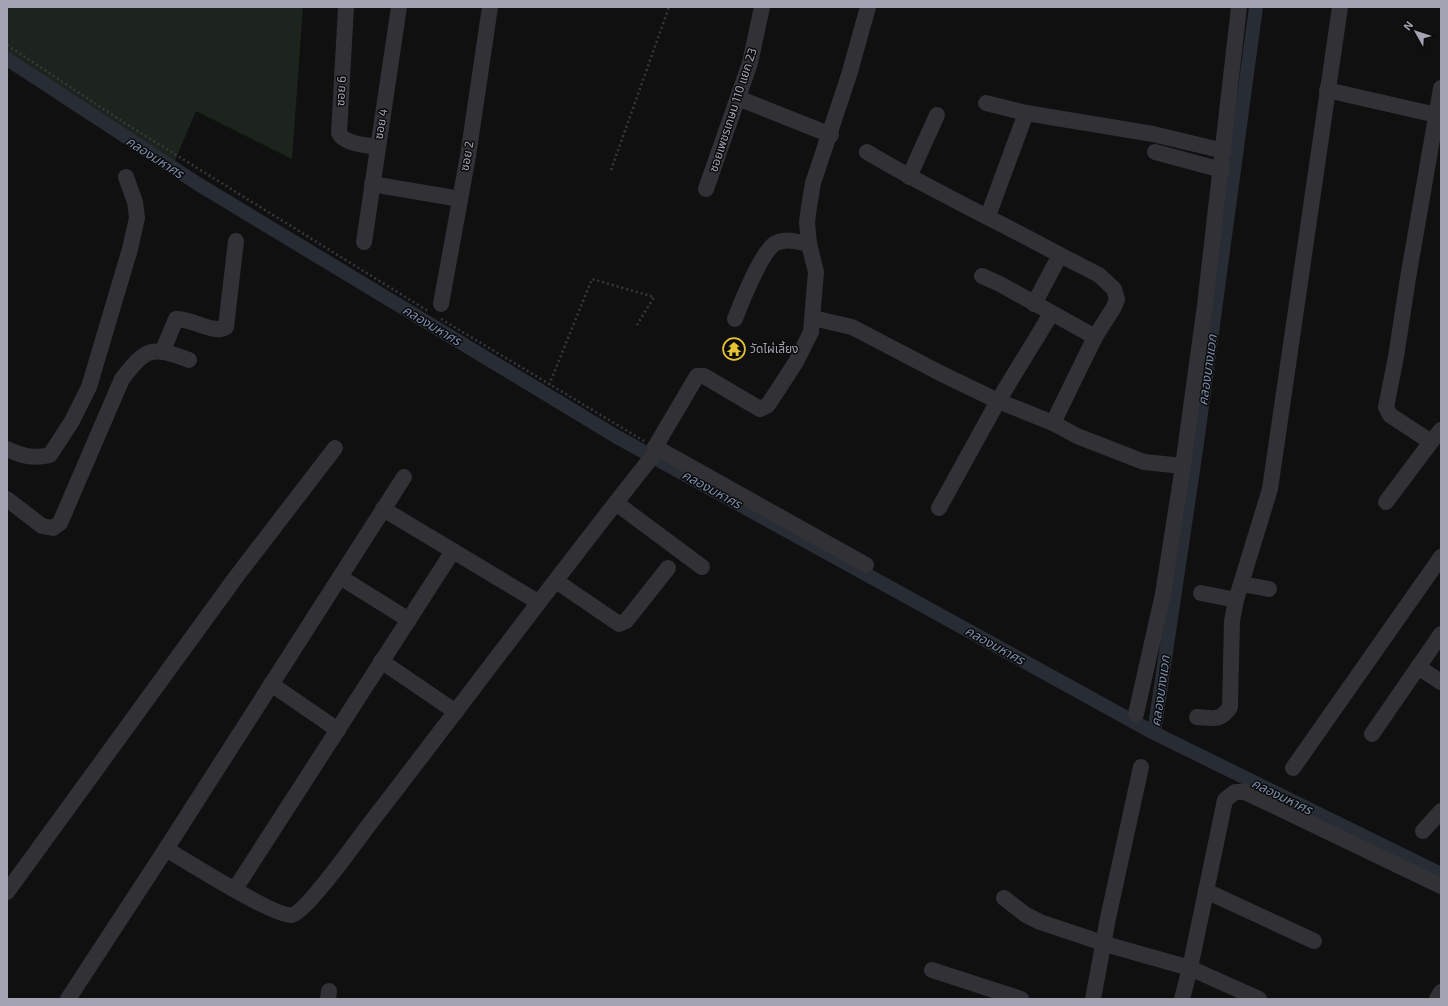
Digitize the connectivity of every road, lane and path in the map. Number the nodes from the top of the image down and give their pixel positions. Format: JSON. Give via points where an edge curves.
{"nodes":[{"id":1,"x":346,"y":7,"type":"edge"},
{"id":2,"x":399,"y":7,"type":"edge"},
{"id":3,"x":490,"y":7,"type":"edge"},
{"id":4,"x":668,"y":7,"type":"edge"},
{"id":5,"x":762,"y":7,"type":"edge"},
{"id":6,"x":868,"y":7,"type":"edge"},
{"id":7,"x":1240,"y":7,"type":"edge"},
{"id":8,"x":1340,"y":7,"type":"edge"},
{"id":9,"x":7,"y":45,"type":"edge"},
{"id":10,"x":1441,"y":88,"type":"edge"},
{"id":11,"x":1327,"y":90,"type":"junction"},
{"id":12,"x":738,"y":98,"type":"junction"},
{"id":13,"x":986,"y":103,"type":"dead end"},
{"id":14,"x":1026,"y":113,"type":"junction"},
{"id":15,"x":938,"y":115,"type":"dead end"},
{"id":16,"x":1439,"y":115,"type":"edge"},
{"id":17,"x":830,"y":135,"type":"junction"},
{"id":18,"x":377,"y":147,"type":"junction"},
{"id":19,"x":1224,"y":151,"type":"junction"},
{"id":20,"x":867,"y":152,"type":"dead end"},
{"id":21,"x":1155,"y":152,"type":"dead end"},
{"id":22,"x":611,"y":170,"type":"dead end"},
{"id":23,"x":1222,"y":170,"type":"junction"},
{"id":24,"x":126,"y":177,"type":"dead end"},
{"id":25,"x":909,"y":177,"type":"junction"},
{"id":26,"x":372,"y":184,"type":"junction"},
{"id":27,"x":706,"y":189,"type":"dead end"},
{"id":28,"x":460,"y":198,"type":"junction"},
{"id":29,"x":988,"y":216,"type":"junction"},
{"id":30,"x":236,"y":241,"type":"dead end"},
{"id":31,"x":364,"y":242,"type":"dead end"},
{"id":32,"x":809,"y":244,"type":"junction"},
{"id":33,"x":1060,"y":255,"type":"junction"},
{"id":34,"x":982,"y":276,"type":"dead end"},
{"id":35,"x":1034,"y":304,"type":"junction"},
{"id":36,"x":436,"y":311,"type":"junction"},
{"id":37,"x":1051,"y":314,"type":"junction"},
{"id":38,"x":735,"y":318,"type":"dead end"},
{"id":39,"x":813,"y":318,"type":"junction"},
{"id":40,"x":637,"y":325,"type":"dead end"},
{"id":41,"x":1095,"y":337,"type":"junction"},
{"id":42,"x":163,"y":350,"type":"junction"},
{"id":43,"x":189,"y":360,"type":"dead end"},
{"id":44,"x":549,"y":385,"type":"junction"},
{"id":45,"x":998,"y":400,"type":"junction"},
{"id":46,"x":1053,"y":423,"type":"junction"},
{"id":47,"x":1436,"y":436,"type":"edge"},
{"id":48,"x":335,"y":448,"type":"dead end"},
{"id":49,"x":7,"y":449,"type":"edge"},
{"id":50,"x":651,"y":455,"type":"junction"},
{"id":51,"x":1183,"y":466,"type":"junction"},
{"id":52,"x":404,"y":477,"type":"dead end"},
{"id":53,"x":7,"y":498,"type":"edge"},
{"id":54,"x":1386,"y":502,"type":"dead end"},
{"id":55,"x":616,"y":503,"type":"junction"},
{"id":56,"x":939,"y":508,"type":"dead end"},
{"id":57,"x":383,"y":509,"type":"junction"},
{"id":58,"x":453,"y":551,"type":"junction"},
{"id":59,"x":1441,"y":557,"type":"edge"},
{"id":60,"x":866,"y":564,"type":"dead end"},
{"id":61,"x":702,"y":567,"type":"dead end"},
{"id":62,"x":668,"y":568,"type":"dead end"},
{"id":63,"x":340,"y":577,"type":"junction"},
{"id":64,"x":556,"y":581,"type":"junction"},
{"id":65,"x":1242,"y":584,"type":"junction"},
{"id":66,"x":1269,"y":590,"type":"dead end"},
{"id":67,"x":1201,"y":593,"type":"dead end"},
{"id":68,"x":1236,"y":600,"type":"junction"},
{"id":69,"x":538,"y":602,"type":"junction"},
{"id":70,"x":409,"y":620,"type":"junction"},
{"id":71,"x":1441,"y":634,"type":"edge"},
{"id":72,"x":381,"y":661,"type":"junction"},
{"id":73,"x":1418,"y":667,"type":"junction"},
{"id":74,"x":1441,"y":682,"type":"edge"},
{"id":75,"x":271,"y":684,"type":"junction"},
{"id":76,"x":456,"y":712,"type":"junction"},
{"id":77,"x":1136,"y":714,"type":"dead end"},
{"id":78,"x":1196,"y":717,"type":"dead end"},
{"id":79,"x":338,"y":730,"type":"junction"},
{"id":80,"x":1372,"y":734,"type":"dead end"},
{"id":81,"x":1142,"y":767,"type":"dead end"},
{"id":82,"x":1293,"y":768,"type":"dead end"},
{"id":83,"x":1441,"y":811,"type":"edge"},
{"id":84,"x":1424,"y":831,"type":"dead end"},
{"id":85,"x":166,"y":848,"type":"junction"},
{"id":86,"x":1441,"y":886,"type":"edge"},
{"id":87,"x":235,"y":889,"type":"junction"},
{"id":88,"x":1206,"y":891,"type":"junction"},
{"id":89,"x":7,"y":892,"type":"edge"},
{"id":90,"x":1004,"y":898,"type":"dead end"},
{"id":91,"x":1314,"y":941,"type":"dead end"},
{"id":92,"x":1107,"y":945,"type":"junction"},
{"id":93,"x":1190,"y":968,"type":"junction"},
{"id":94,"x":932,"y":970,"type":"dead end"},
{"id":95,"x":1441,"y":992,"type":"edge"},
{"id":96,"x":68,"y":999,"type":"edge"},
{"id":97,"x":1021,"y":999,"type":"edge"},
{"id":98,"x":1092,"y":999,"type":"edge"},
{"id":99,"x":1182,"y":999,"type":"edge"},
{"id":100,"x":1259,"y":999,"type":"edge"},
{"id":101,"x":1437,"y":999,"type":"edge"}],
"edges":[{"from":1,"to":18,"type":"street","name":"ซอย 6","via":[[339,133],[350,141]]},
{"from":2,"to":18,"type":"street","name":"ซอย 4"},
{"from":3,"to":28,"type":"street","name":"ซอย 2"},
{"from":4,"to":22,"type":"path"},
{"from":5,"to":12,"type":"street","name":"ซอยเพชรเกษม 110 แยก 23","via":[[750,63]]},
{"from":6,"to":17,"type":"street"},
{"from":7,"to":19,"type":"street"},
{"from":8,"to":11,"type":"street"},
{"from":9,"to":36,"type":"path","via":[[123,122]]},
{"from":10,"to":16,"type":"street"},
{"from":11,"to":16,"type":"street"},
{"from":11,"to":65,"type":"street","via":[[1270,489]]},
{"from":12,"to":17,"type":"street"},
{"from":12,"to":27,"type":"street","name":"ซอยเพชรเกษม 110 แยก 23"},
{"from":13,"to":14,"type":"street"},
{"from":14,"to":19,"type":"street","via":[[1153,134]]},
{"from":14,"to":29,"type":"street"},
{"from":15,"to":25,"type":"street"},
{"from":16,"to":47,"type":"street","via":[[1386,407],[1390,415]]},
{"from":17,"to":32,"type":"street","via":[[813,183],[807,222]]},
{"from":18,"to":26,"type":"street","name":"ซอย 4"},
{"from":19,"to":23,"type":"street"},
{"from":20,"to":25,"type":"street"},
{"from":21,"to":23,"type":"street"},
{"from":23,"to":51,"type":"street"},
{"from":24,"to":49,"type":"street","via":[[135,202],[137,218],[89,387],[72,421],[50,455],[38,458]]},
{"from":25,"to":29,"type":"street"},
{"from":26,"to":28,"type":"street"},
{"from":26,"to":31,"type":"street","name":"ซอย 4"},
{"from":28,"to":36,"type":"street","name":"ซอย 2"},
{"from":29,"to":33,"type":"street"},
{"from":30,"to":42,"type":"street","via":[[226,327],[214,329],[182,318],[176,319]]},
{"from":32,"to":38,"type":"street","via":[[786,240],[774,244],[752,276]]},
{"from":32,"to":39,"type":"street","via":[[816,272]]},
{"from":33,"to":35,"type":"street"},
{"from":33,"to":41,"type":"street","via":[[1100,275],[1114,289],[1117,299],[1114,307]]},
{"from":34,"to":35,"type":"street"},
{"from":35,"to":37,"type":"street"},
{"from":36,"to":44,"type":"path"},
{"from":37,"to":41,"type":"street"},
{"from":37,"to":45,"type":"street"},
{"from":39,"to":45,"type":"street","via":[[852,327]]},
{"from":39,"to":50,"type":"street","via":[[811,332],[796,362],[768,405],[760,409],[704,376],[697,376]]},
{"from":40,"to":44,"type":"path","via":[[654,298],[592,279]]},
{"from":41,"to":46,"type":"street"},
{"from":42,"to":43,"type":"street"},
{"from":42,"to":53,"type":"street","via":[[147,352],[122,379],[60,522],[53,528],[42,526]]},
{"from":44,"to":50,"type":"path"},
{"from":45,"to":46,"type":"street"},
{"from":45,"to":56,"type":"street"},
{"from":46,"to":51,"type":"street","via":[[1077,436],[1144,462]]},
{"from":47,"to":54,"type":"street"},
{"from":48,"to":89,"type":"street","via":[[236,578]]},
{"from":50,"to":55,"type":"street"},
{"from":50,"to":60,"type":"street"},
{"from":51,"to":77,"type":"street","via":[[1163,594]]},
{"from":52,"to":57,"type":"street"},
{"from":55,"to":61,"type":"street"},
{"from":55,"to":64,"type":"street"},
{"from":57,"to":58,"type":"street"},
{"from":57,"to":63,"type":"street"},
{"from":58,"to":69,"type":"street"},
{"from":58,"to":70,"type":"street"},
{"from":59,"to":82,"type":"street"},
{"from":62,"to":64,"type":"street","via":[[626,621],[619,624]]},
{"from":63,"to":70,"type":"street"},
{"from":63,"to":75,"type":"street"},
{"from":64,"to":69,"type":"street"},
{"from":65,"to":66,"type":"street"},
{"from":65,"to":68,"type":"street"},
{"from":67,"to":68,"type":"street"},
{"from":68,"to":78,"type":"street","via":[[1230,637],[1230,707],[1224,716],[1218,718]]},
{"from":69,"to":76,"type":"street"},
{"from":70,"to":72,"type":"street"},
{"from":71,"to":73,"type":"street"},
{"from":72,"to":76,"type":"street"},
{"from":72,"to":79,"type":"street"},
{"from":73,"to":74,"type":"street"},
{"from":73,"to":80,"type":"street"},
{"from":75,"to":79,"type":"street"},
{"from":75,"to":85,"type":"street"},
{"from":76,"to":87,"type":"street","via":[[298,913],[290,916],[281,914]]},
{"from":79,"to":87,"type":"street"},
{"from":81,"to":92,"type":"street"},
{"from":83,"to":84,"type":"street"},
{"from":85,"to":87,"type":"street"},
{"from":85,"to":96,"type":"street"},
{"from":86,"to":88,"type":"street","via":[[1245,792],[1235,792],[1225,800]]},
{"from":88,"to":91,"type":"street"},
{"from":88,"to":93,"type":"street"},
{"from":90,"to":92,"type":"street","via":[[1040,922]]},
{"from":92,"to":93,"type":"street"},
{"from":92,"to":98,"type":"street"},
{"from":93,"to":99,"type":"street"},
{"from":93,"to":100,"type":"street"},
{"from":94,"to":97,"type":"street"},
{"from":95,"to":101,"type":"street"}]}
